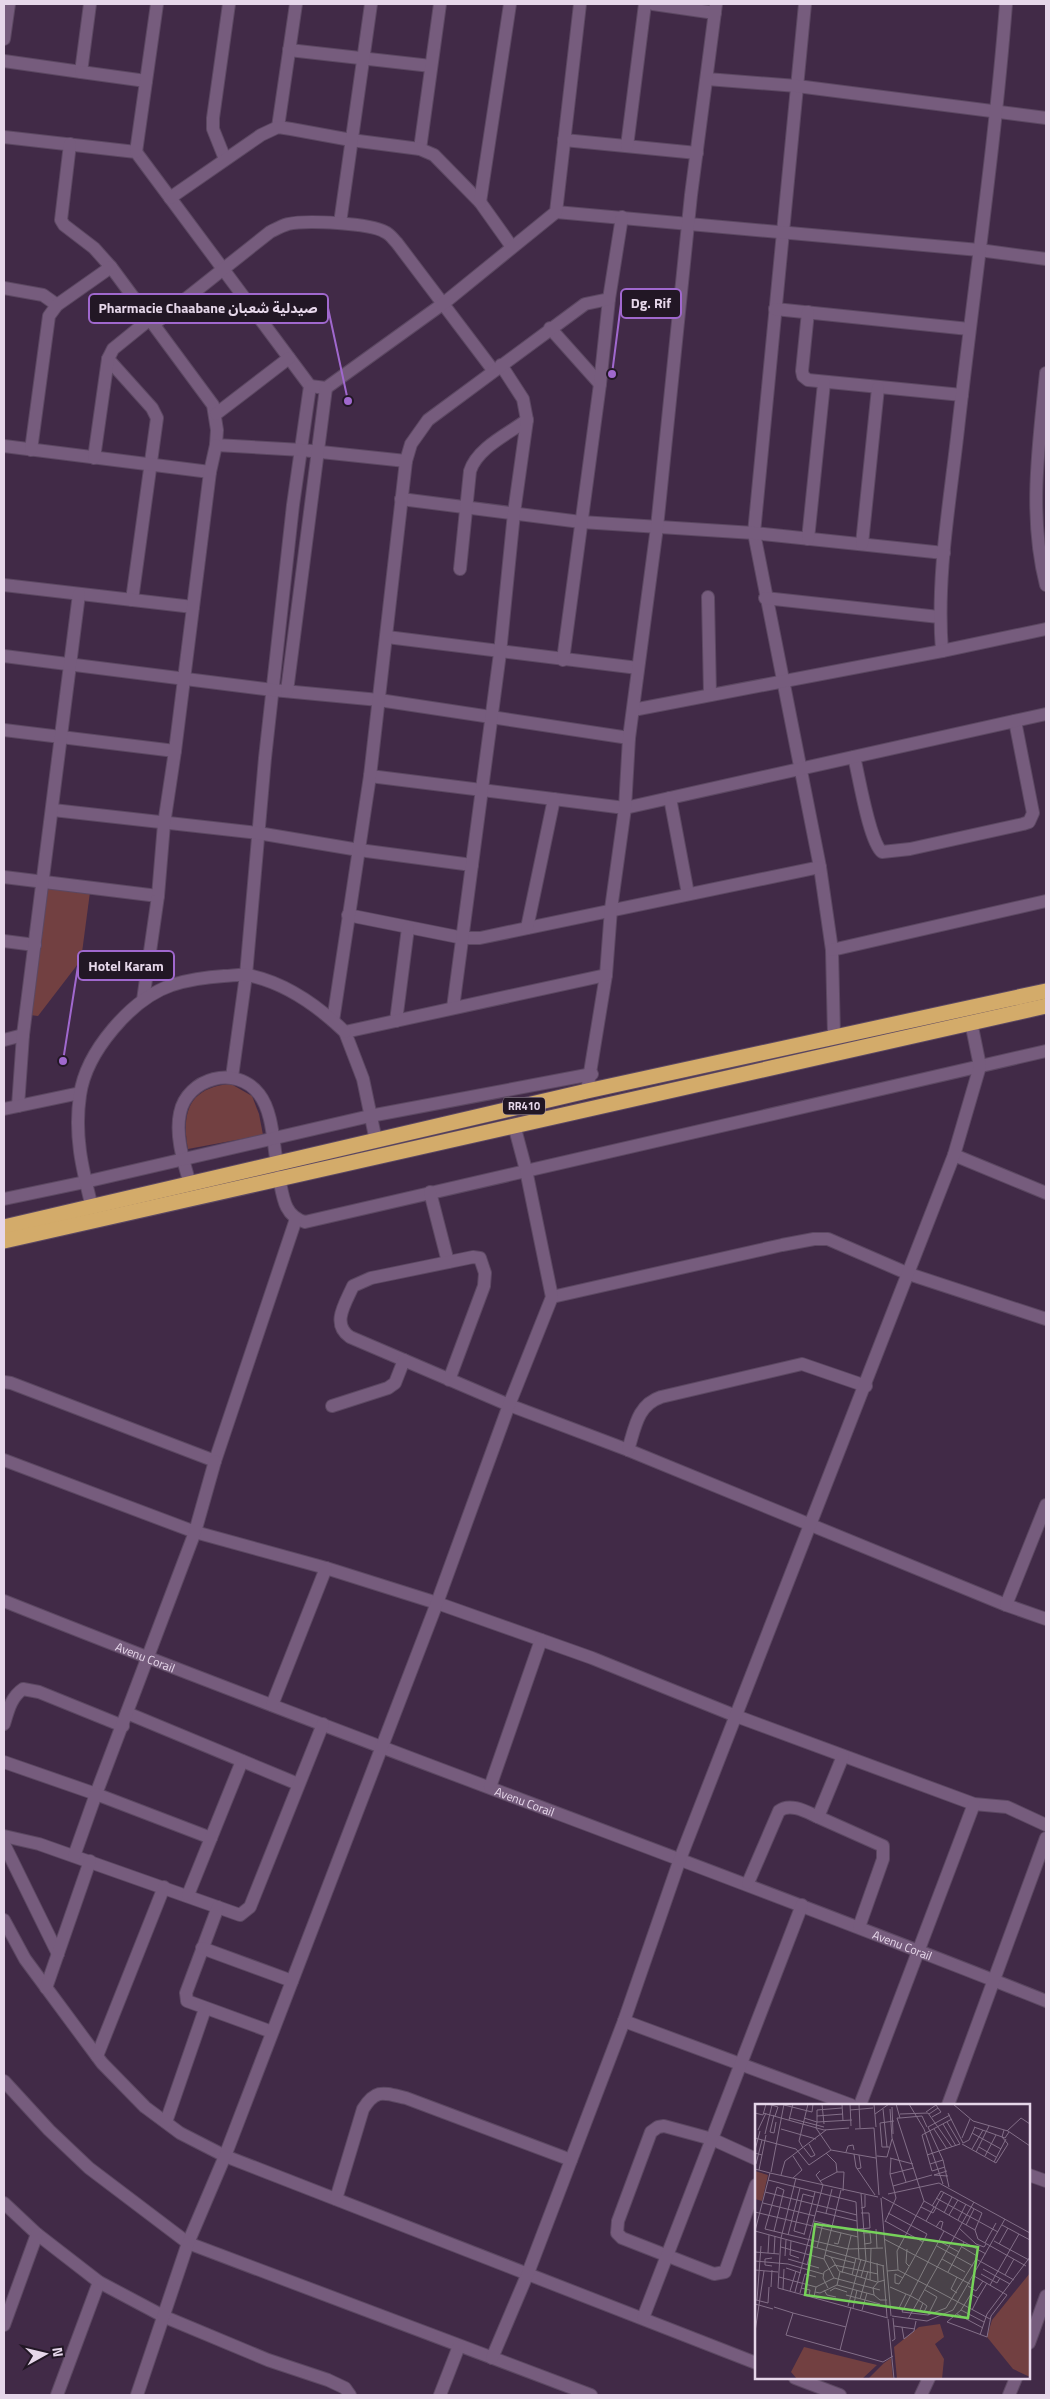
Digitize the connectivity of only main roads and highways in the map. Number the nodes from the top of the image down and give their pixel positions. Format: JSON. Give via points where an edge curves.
{"nodes":[{"id":1,"x":1046,"y":991,"type":"edge"},
{"id":2,"x":1046,"y":1006,"type":"edge"},
{"id":3,"x":278,"y":1171,"type":"junction"},
{"id":4,"x":4,"y":1228,"type":"edge"},
{"id":5,"x":4,"y":1240,"type":"edge"}],
"edges":[{"from":1,"to":3,"type":"highway","number":"RR410","via":[[587,1091],[376,1141]]},
{"from":2,"to":3,"type":"highway","number":"RR410","via":[[514,1125]]},
{"from":3,"to":4,"type":"highway","number":"RR410","via":[[190,1184]]},
{"from":3,"to":5,"type":"highway","number":"RR410"}]}
